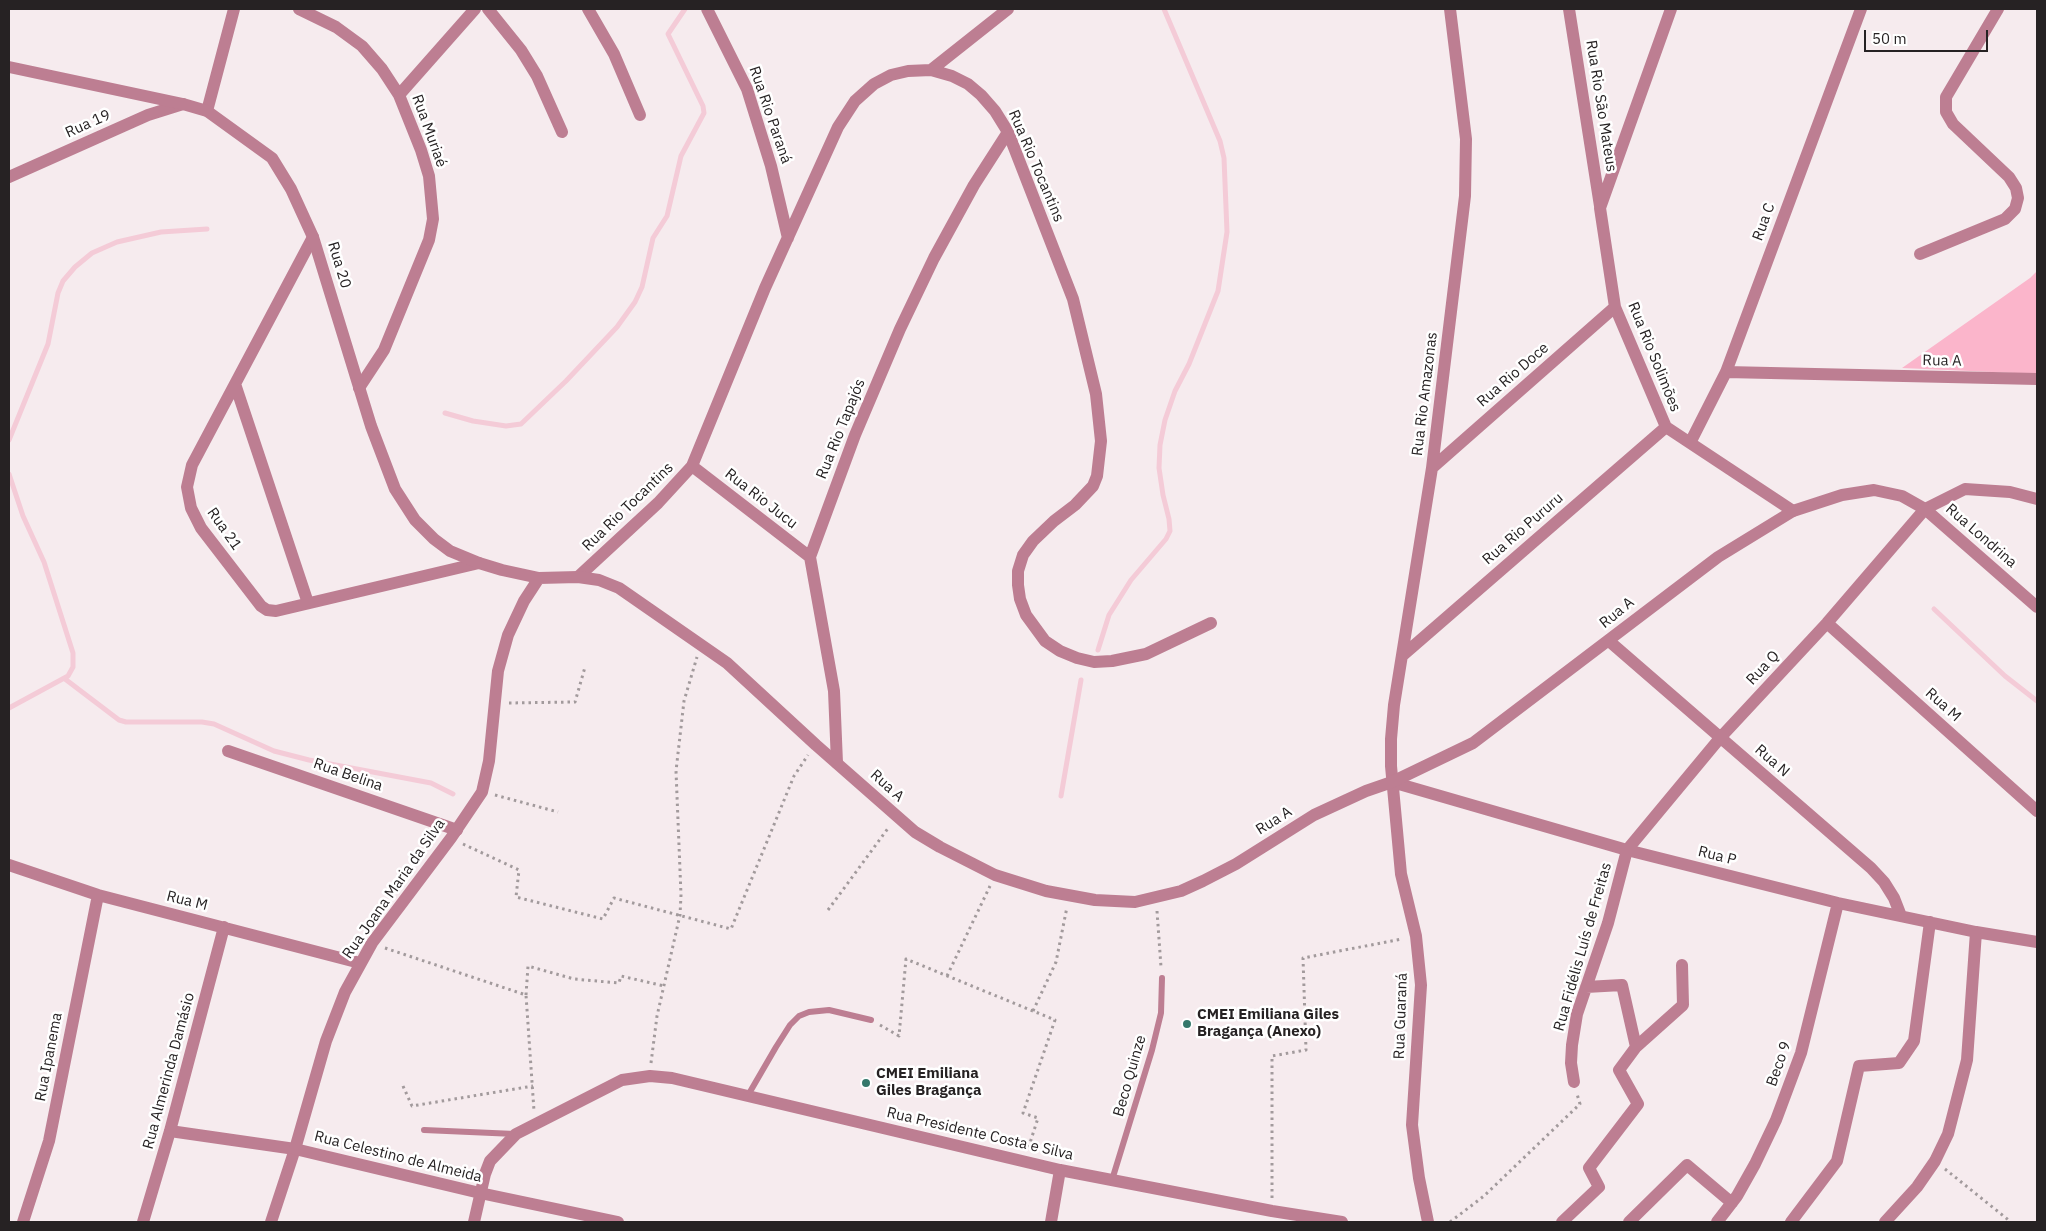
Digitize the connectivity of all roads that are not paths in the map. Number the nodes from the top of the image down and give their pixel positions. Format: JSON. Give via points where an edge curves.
{"nodes":[{"id":1,"x":234,"y":9,"type":"edge"},
{"id":2,"x":299,"y":9,"type":"edge"},
{"id":3,"x":476,"y":9,"type":"edge"},
{"id":4,"x":488,"y":9,"type":"edge"},
{"id":5,"x":588,"y":9,"type":"edge"},
{"id":6,"x":707,"y":9,"type":"edge"},
{"id":7,"x":1008,"y":9,"type":"edge"},
{"id":8,"x":1450,"y":9,"type":"edge"},
{"id":9,"x":1569,"y":9,"type":"edge"},
{"id":10,"x":1670,"y":9,"type":"edge"},
{"id":11,"x":1861,"y":9,"type":"edge"},
{"id":12,"x":1998,"y":9,"type":"edge"},
{"id":13,"x":9,"y":67,"type":"edge"},
{"id":14,"x":931,"y":70,"type":"junction"},
{"id":15,"x":399,"y":94,"type":"junction"},
{"id":16,"x":182,"y":104,"type":"junction"},
{"id":17,"x":207,"y":111,"type":"junction"},
{"id":18,"x":640,"y":115,"type":"dead end"},
{"id":19,"x":562,"y":132,"type":"dead end"},
{"id":20,"x":1008,"y":132,"type":"junction"},
{"id":21,"x":9,"y":177,"type":"edge"},
{"id":22,"x":1600,"y":208,"type":"junction"},
{"id":23,"x":313,"y":237,"type":"junction"},
{"id":24,"x":788,"y":238,"type":"junction"},
{"id":25,"x":1920,"y":254,"type":"dead end"},
{"id":26,"x":1615,"y":307,"type":"junction"},
{"id":27,"x":1726,"y":372,"type":"junction"},
{"id":28,"x":2037,"y":379,"type":"edge"},
{"id":29,"x":235,"y":384,"type":"junction"},
{"id":30,"x":359,"y":388,"type":"junction"},
{"id":31,"x":1666,"y":427,"type":"junction"},
{"id":32,"x":1690,"y":443,"type":"junction"},
{"id":33,"x":692,"y":466,"type":"junction"},
{"id":34,"x":1432,"y":468,"type":"junction"},
{"id":35,"x":2037,"y":499,"type":"edge"},
{"id":36,"x":1925,"y":510,"type":"junction"},
{"id":37,"x":1793,"y":511,"type":"junction"},
{"id":38,"x":810,"y":557,"type":"junction"},
{"id":39,"x":479,"y":563,"type":"junction"},
{"id":40,"x":578,"y":577,"type":"junction"},
{"id":41,"x":539,"y":578,"type":"junction"},
{"id":42,"x":308,"y":603,"type":"junction"},
{"id":43,"x":2037,"y":607,"type":"edge"},
{"id":44,"x":1210,"y":622,"type":"dead end"},
{"id":45,"x":1827,"y":623,"type":"junction"},
{"id":46,"x":1609,"y":641,"type":"junction"},
{"id":47,"x":1402,"y":656,"type":"junction"},
{"id":48,"x":1720,"y":738,"type":"junction"},
{"id":49,"x":228,"y":751,"type":"dead end"},
{"id":50,"x":837,"y":763,"type":"junction"},
{"id":51,"x":1392,"y":782,"type":"junction"},
{"id":52,"x":2037,"y":810,"type":"edge"},
{"id":53,"x":454,"y":834,"type":"junction"},
{"id":54,"x":1627,"y":850,"type":"junction"},
{"id":55,"x":9,"y":865,"type":"edge"},
{"id":56,"x":98,"y":896,"type":"junction"},
{"id":57,"x":1838,"y":903,"type":"junction"},
{"id":58,"x":1900,"y":916,"type":"junction"},
{"id":59,"x":1930,"y":922,"type":"junction"},
{"id":60,"x":224,"y":927,"type":"junction"},
{"id":61,"x":1976,"y":932,"type":"junction"},
{"id":62,"x":2037,"y":942,"type":"edge"},
{"id":63,"x":360,"y":964,"type":"junction"},
{"id":64,"x":1682,"y":964,"type":"dead end"},
{"id":65,"x":1162,"y":978,"type":"road end"},
{"id":66,"x":1586,"y":987,"type":"junction"},
{"id":67,"x":871,"y":1020,"type":"road end"},
{"id":68,"x":1636,"y":1046,"type":"junction"},
{"id":69,"x":1574,"y":1082,"type":"road end"},
{"id":70,"x":747,"y":1097,"type":"junction"},
{"id":71,"x":424,"y":1130,"type":"dead end"},
{"id":72,"x":170,"y":1131,"type":"junction"},
{"id":73,"x":516,"y":1134,"type":"junction"},
{"id":74,"x":295,"y":1149,"type":"junction"},
{"id":75,"x":1060,"y":1170,"type":"junction"},
{"id":76,"x":1112,"y":1180,"type":"junction"},
{"id":77,"x":480,"y":1194,"type":"junction"},
{"id":78,"x":1732,"y":1203,"type":"junction"},
{"id":79,"x":23,"y":1222,"type":"edge"},
{"id":80,"x":143,"y":1222,"type":"edge"},
{"id":81,"x":271,"y":1222,"type":"edge"},
{"id":82,"x":474,"y":1222,"type":"edge"},
{"id":83,"x":618,"y":1222,"type":"edge"},
{"id":84,"x":1051,"y":1222,"type":"edge"},
{"id":85,"x":1342,"y":1222,"type":"edge"},
{"id":86,"x":1428,"y":1222,"type":"edge"},
{"id":87,"x":1562,"y":1222,"type":"edge"},
{"id":88,"x":1629,"y":1222,"type":"edge"},
{"id":89,"x":1717,"y":1222,"type":"edge"},
{"id":90,"x":1791,"y":1222,"type":"edge"},
{"id":91,"x":1885,"y":1222,"type":"edge"}],
"edges":[{"from":1,"to":17,"type":"street"},
{"from":2,"to":15,"type":"street","name":"Rua Muriaé","via":[[336,27],[362,46]]},
{"from":3,"to":15,"type":"street"},
{"from":4,"to":19,"type":"street","via":[[537,76]]},
{"from":5,"to":18,"type":"street","via":[[614,54]]},
{"from":6,"to":24,"type":"street","name":"Rua Rio Paraná","via":[[747,89],[771,166]]},
{"from":7,"to":14,"type":"street"},
{"from":8,"to":34,"type":"street","name":"Rua Rio Amazonas","via":[[1466,139],[1465,196]]},
{"from":9,"to":22,"type":"street","name":"Rua Rio São Mateus"},
{"from":10,"to":22,"type":"street","name":"Rua Rio Solimões"},
{"from":11,"to":27,"type":"street","name":"Rua C"},
{"from":12,"to":25,"type":"street","via":[[1946,97],[1946,112],[1953,124],[2010,177],[2018,198],[2015,209],[2005,219]]},
{"from":13,"to":16,"type":"street","name":"Rua 20"},
{"from":14,"to":20,"type":"street","name":"Rua Rio Tocantins","via":[[952,76],[982,95]]},
{"from":14,"to":24,"type":"street","name":"Rua Rio Tocantins","via":[[891,75],[874,84],[855,101],[838,127]]},
{"from":15,"to":30,"type":"street","name":"Rua Muriaé","via":[[422,150],[429,176],[433,219],[429,240],[384,350]]},
{"from":16,"to":17,"type":"street","name":"Rua 20"},
{"from":16,"to":21,"type":"street","name":"Rua 19","via":[[148,115]]},
{"from":17,"to":23,"type":"street","name":"Rua 20","via":[[272,158],[292,189]]},
{"from":20,"to":38,"type":"street","name":"Rua Rio Tapajós","via":[[974,184],[900,329],[855,435]]},
{"from":20,"to":44,"type":"street","name":"Rua Rio Tocantins","via":[[1073,299],[1096,394],[1100,441],[1099,466],[1093,486],[1033,541],[1023,555],[1018,585],[1026,615],[1045,641],[1077,658],[1094,662],[1146,654]]},
{"from":22,"to":26,"type":"street","name":"Rua Rio Solimões"},
{"from":23,"to":29,"type":"street","name":"Rua 21"},
{"from":23,"to":30,"type":"street","name":"Rua 20"},
{"from":24,"to":33,"type":"street","name":"Rua Rio Tocantins"},
{"from":26,"to":31,"type":"street","name":"Rua Rio Solimões"},
{"from":26,"to":34,"type":"street","name":"Rua Rio Doce"},
{"from":27,"to":28,"type":"street","name":"Rua A"},
{"from":27,"to":32,"type":"street","name":"Rua C"},
{"from":29,"to":42,"type":"street"},
{"from":29,"to":42,"type":"street","name":"Rua 21","via":[[192,465],[187,487],[190,508],[201,528],[261,606],[276,611]]},
{"from":30,"to":39,"type":"street","name":"Rua 20","via":[[395,489],[415,520],[450,551]]},
{"from":31,"to":32,"type":"street","name":"Rua Rio Solimões"},
{"from":31,"to":47,"type":"street","name":"Rua Rio Pururu"},
{"from":32,"to":37,"type":"street","name":"Rua Rio Solimões"},
{"from":33,"to":38,"type":"street","name":"Rua Rio Jucu"},
{"from":33,"to":40,"type":"street","name":"Rua Rio Tocantins","via":[[658,503]]},
{"from":34,"to":47,"type":"street","name":"Rua Rio Amazonas"},
{"from":35,"to":36,"type":"street","via":[[2010,492],[1965,488]]},
{"from":36,"to":37,"type":"street","name":"Rua A","via":[[1902,496],[1874,490],[1842,495]]},
{"from":36,"to":43,"type":"street","name":"Rua Londrina"},
{"from":36,"to":45,"type":"street","name":"Rua Q"},
{"from":37,"to":46,"type":"street","name":"Rua A","via":[[1718,557]]},
{"from":38,"to":50,"type":"street","via":[[834,691]]},
{"from":39,"to":41,"type":"street","name":"Rua 20"},
{"from":39,"to":42,"type":"street","name":"Rua 21"},
{"from":40,"to":41,"type":"street","name":"Rua A"},
{"from":40,"to":50,"type":"street","name":"Rua A","via":[[600,580],[619,588],[701,644],[727,663]]},
{"from":41,"to":53,"type":"street","name":"Rua Joana Maria da Silva","via":[[508,635],[498,671],[489,761],[482,792]]},
{"from":45,"to":48,"type":"street","name":"Rua Q"},
{"from":45,"to":52,"type":"street","name":"Rua M"},
{"from":46,"to":48,"type":"street","name":"Rua N"},
{"from":46,"to":51,"type":"street","name":"Rua A","via":[[1473,742]]},
{"from":47,"to":51,"type":"street","name":"Rua Rio Amazonas","via":[[1391,739]]},
{"from":48,"to":54,"type":"street","name":"Rua Q"},
{"from":48,"to":58,"type":"street","name":"Rua N","via":[[1871,868],[1894,898]]},
{"from":49,"to":53,"type":"street","name":"Rua Belina"},
{"from":50,"to":51,"type":"street","name":"Rua A","via":[[915,832],[940,847],[996,875],[1069,897],[1115,902],[1156,898],[1203,882],[1314,815]]},
{"from":51,"to":54,"type":"street","name":"Rua P"},
{"from":51,"to":86,"type":"street","name":"Rua Guaraná","via":[[1401,874],[1416,936],[1421,985],[1412,1125]]},
{"from":53,"to":63,"type":"street","name":"Rua Joana Maria da Silva","via":[[372,943]]},
{"from":54,"to":57,"type":"street","name":"Rua P"},
{"from":54,"to":66,"type":"street","name":"Rua Fidélis Luís de Freitas","via":[[1608,923]]},
{"from":55,"to":56,"type":"street","name":"Rua M"},
{"from":56,"to":60,"type":"street","name":"Rua M"},
{"from":56,"to":79,"type":"street","name":"Rua Ipanema","via":[[49,1141]]},
{"from":57,"to":58,"type":"street","name":"Rua P"},
{"from":57,"to":78,"type":"street","name":"Beco 9","via":[[1801,1053],[1756,1164]]},
{"from":58,"to":59,"type":"street","name":"Rua P"},
{"from":59,"to":61,"type":"street","name":"Rua P"},
{"from":59,"to":90,"type":"street","via":[[1914,1041],[1899,1063],[1859,1066],[1838,1161]]},
{"from":60,"to":63,"type":"street","name":"Rua M"},
{"from":60,"to":72,"type":"street","name":"Rua Almerinda Damásio"},
{"from":61,"to":62,"type":"street","name":"Rua P"},
{"from":61,"to":91,"type":"street","via":[[1967,1060],[1948,1134],[1917,1187]]},
{"from":63,"to":74,"type":"street","name":"Rua Joana Maria da Silva","via":[[326,1041]]},
{"from":64,"to":68,"type":"street","via":[[1682,1005]]},
{"from":65,"to":76,"type":"lane","name":"Beco Quinze","via":[[1161,1013],[1152,1050]]},
{"from":66,"to":68,"type":"street","via":[[1622,985]]},
{"from":66,"to":69,"type":"street","name":"Rua Fidélis Luís de Freitas","via":[[1577,1014],[1572,1046]]},
{"from":67,"to":70,"type":"lane","via":[[829,1010],[799,1016],[776,1046]]},
{"from":68,"to":87,"type":"street","via":[[1620,1070],[1638,1104],[1589,1168],[1599,1187]]},
{"from":70,"to":73,"type":"street","name":"Rua Presidente Costa e Silva","via":[[672,1078],[650,1076],[622,1080]]},
{"from":70,"to":75,"type":"street","name":"Rua Presidente Costa e Silva"},
{"from":71,"to":73,"type":"lane"},
{"from":72,"to":74,"type":"street","name":"Rua Celestino de Almeida"},
{"from":72,"to":80,"type":"street","name":"Rua Almerinda Damásio"},
{"from":73,"to":77,"type":"street","name":"Rua Presidente Costa e Silva","via":[[490,1161]]},
{"from":74,"to":77,"type":"street","name":"Rua Celestino de Almeida"},
{"from":74,"to":81,"type":"street","name":"Rua Joana Maria da Silva"},
{"from":75,"to":76,"type":"street","name":"Rua Presidente Costa e Silva"},
{"from":75,"to":84,"type":"street"},
{"from":76,"to":85,"type":"street","name":"Rua Presidente Costa e Silva"},
{"from":77,"to":82,"type":"street","name":"Rua Presidente Costa e Silva"},
{"from":77,"to":83,"type":"street","name":"Rua Celestino de Almeida"},
{"from":78,"to":88,"type":"street","via":[[1687,1165]]},
{"from":78,"to":89,"type":"street","name":"Beco 9"}]}
